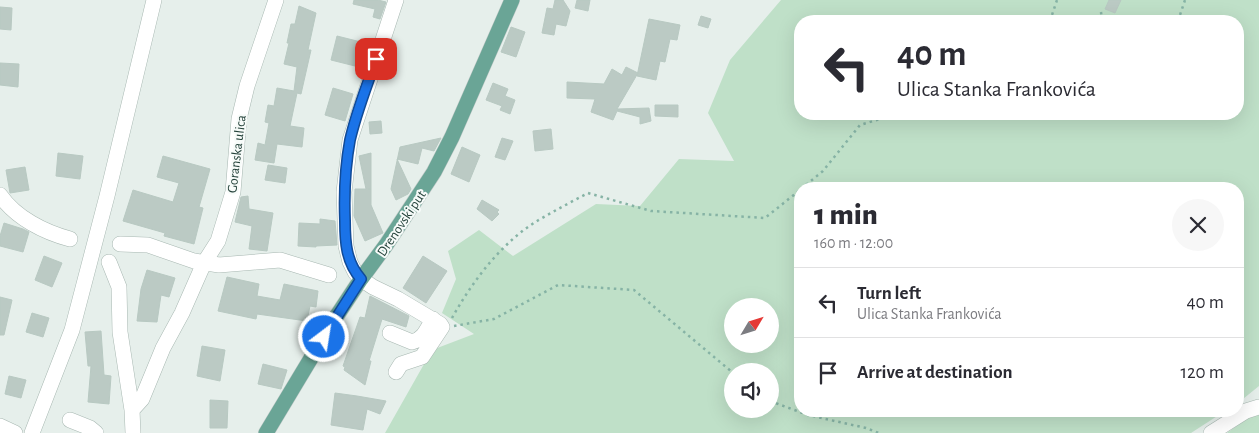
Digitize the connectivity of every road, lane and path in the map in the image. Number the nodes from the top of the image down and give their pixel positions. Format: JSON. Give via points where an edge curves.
{"nodes":[{"id":1,"x":154,"y":0,"type":"edge"},
{"id":2,"x":276,"y":0,"type":"edge"},
{"id":3,"x":396,"y":0,"type":"edge"},
{"id":4,"x":512,"y":0,"type":"edge"},
{"id":5,"x":1057,"y":0,"type":"edge"},
{"id":6,"x":1185,"y":0,"type":"edge"},
{"id":7,"x":1101,"y":12,"type":"dead end"},
{"id":8,"x":1052,"y":15,"type":"edge"},
{"id":9,"x":1101,"y":15,"type":"edge"},
{"id":10,"x":1180,"y":15,"type":"edge"},
{"id":11,"x":875,"y":120,"type":"edge"},
{"id":12,"x":808,"y":182,"type":"edge"},
{"id":13,"x":794,"y":194,"type":"edge"},
{"id":14,"x":0,"y":195,"type":"edge"},
{"id":15,"x":70,"y":239,"type":"dead end"},
{"id":16,"x":120,"y":244,"type":"dead end"},
{"id":17,"x":109,"y":262,"type":"dead end"},
{"id":18,"x":204,"y":263,"type":"junction"},
{"id":19,"x":330,"y":274,"type":"dead end"},
{"id":20,"x":361,"y":279,"type":"junction"},
{"id":21,"x":433,"y":320,"type":"junction"},
{"id":22,"x":390,"y":333,"type":"dead end"},
{"id":23,"x":724,"y":365,"type":"edge"},
{"id":24,"x":396,"y":372,"type":"dead end"},
{"id":25,"x":779,"y":404,"type":"edge"},
{"id":26,"x":1259,"y":407,"type":"edge"},
{"id":27,"x":132,"y":410,"type":"junction"},
{"id":28,"x":794,"y":410,"type":"edge"},
{"id":29,"x":1244,"y":412,"type":"edge"},
{"id":30,"x":817,"y":417,"type":"edge"},
{"id":31,"x":1236,"y":417,"type":"edge"},
{"id":32,"x":70,"y":420,"type":"dead end"},
{"id":33,"x":0,"y":426,"type":"edge"},
{"id":34,"x":15,"y":433,"type":"edge"},
{"id":35,"x":32,"y":433,"type":"edge"},
{"id":36,"x":96,"y":433,"type":"edge"},
{"id":37,"x":133,"y":433,"type":"edge"},
{"id":38,"x":266,"y":433,"type":"edge"},
{"id":39,"x":880,"y":433,"type":"edge"},
{"id":40,"x":1211,"y":433,"type":"edge"}],
"edges":[{"from":1,"to":35,"type":"street","via":[[72,330]]},
{"from":2,"to":18,"type":"street","name":"Goranska ulica","via":[[247,86],[240,119],[233,192],[218,241]]},
{"from":3,"to":20,"type":"street","via":[[355,122],[347,163],[344,192],[346,246],[350,262]]},
{"from":4,"to":20,"type":"main road","name":"Drenovski put","via":[[434,172]]},
{"from":5,"to":8,"type":"path"},
{"from":6,"to":10,"type":"path"},
{"from":7,"to":9,"type":"path"},
{"from":11,"to":12,"type":"path","via":[[860,124],[823,170]]},
{"from":13,"to":23,"type":"path","via":[[765,218],[651,210],[588,193],[536,222],[508,243],[483,271],[448,326],[494,319],[558,286],[634,290]]},
{"from":14,"to":15,"type":"street","via":[[27,221]]},
{"from":16,"to":18,"type":"street","via":[[148,245]]},
{"from":17,"to":27,"type":"street","via":[[118,282],[120,332]]},
{"from":18,"to":19,"type":"street","via":[[219,265],[280,260]]},
{"from":18,"to":27,"type":"street","name":"Goranska ulica","via":[[152,371],[142,399]]},
{"from":20,"to":21,"type":"street"},
{"from":20,"to":38,"type":"main road","name":"Drenovski put"},
{"from":21,"to":22,"type":"street","via":[[424,336],[416,341]]},
{"from":21,"to":24,"type":"street","via":[[442,325],[442,330],[422,357],[401,364]]},
{"from":25,"to":28,"type":"path"},
{"from":26,"to":29,"type":"street"},
{"from":27,"to":37,"type":"street"},
{"from":30,"to":39,"type":"path"},
{"from":31,"to":40,"type":"street"},
{"from":32,"to":36,"type":"street"},
{"from":33,"to":34,"type":"street"}]}
